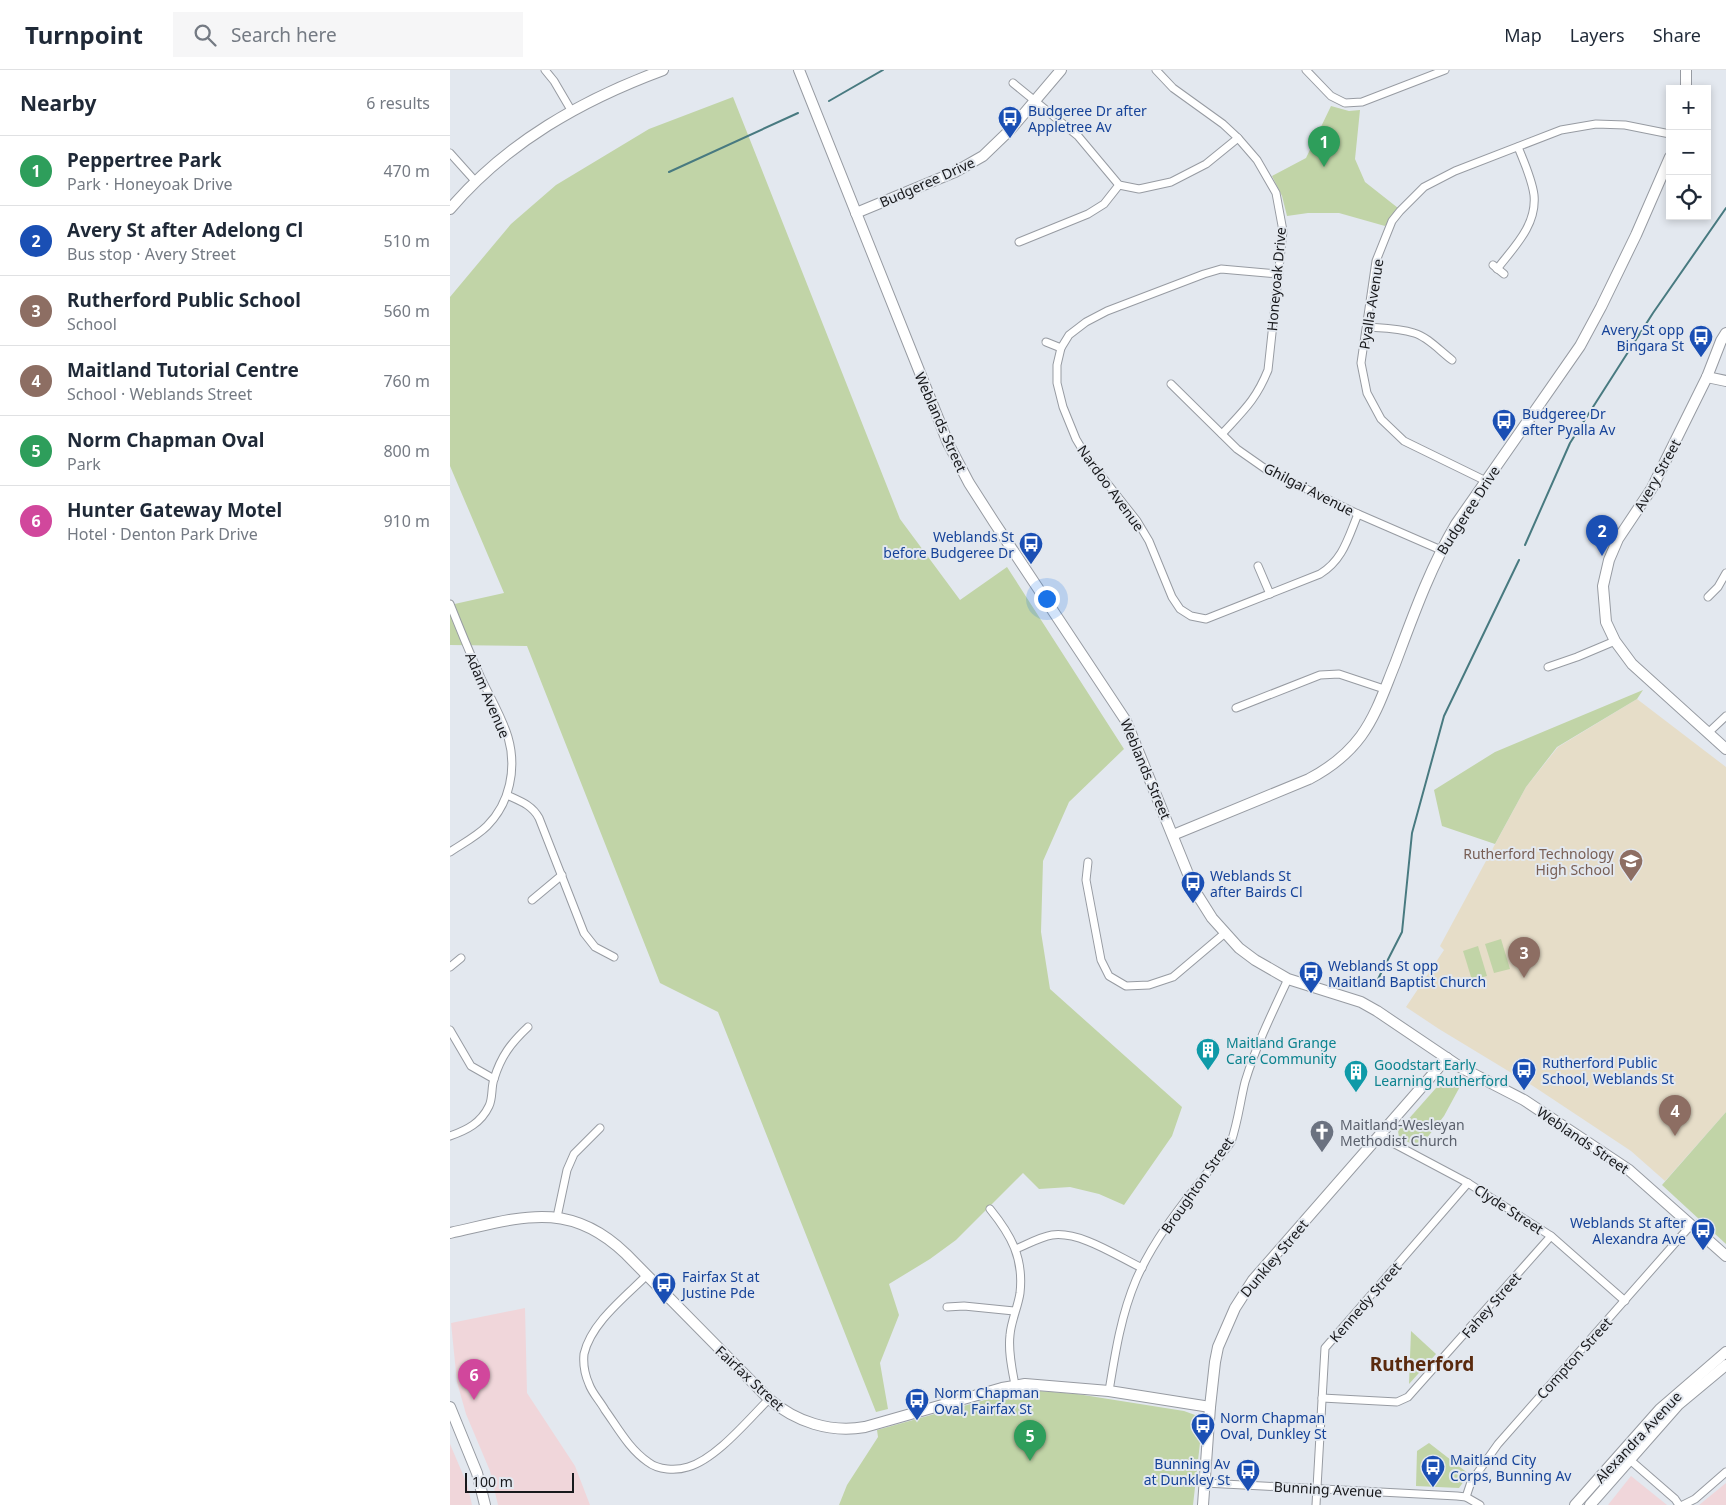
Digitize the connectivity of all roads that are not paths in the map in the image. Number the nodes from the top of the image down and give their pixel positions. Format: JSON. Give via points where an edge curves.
{"nodes":[{"id":1,"x":545,"y":70,"type":"edge"},
{"id":2,"x":663,"y":70,"type":"edge"},
{"id":3,"x":799,"y":70,"type":"edge"},
{"id":4,"x":1061,"y":70,"type":"edge"},
{"id":5,"x":1156,"y":70,"type":"edge"},
{"id":6,"x":1306,"y":70,"type":"edge"},
{"id":7,"x":1445,"y":70,"type":"edge"},
{"id":8,"x":1686,"y":70,"type":"edge"},
{"id":9,"x":645,"y":73,"type":"edge"},
{"id":10,"x":1013,"y":83,"type":"dead end"},
{"id":11,"x":1686,"y":85,"type":"edge"},
{"id":12,"x":1034,"y":100,"type":"junction"},
{"id":13,"x":572,"y":110,"type":"junction"},
{"id":14,"x":1666,"y":133,"type":"edge"},
{"id":15,"x":1238,"y":138,"type":"junction"},
{"id":16,"x":1518,"y":147,"type":"junction"},
{"id":17,"x":450,"y":153,"type":"edge"},
{"id":18,"x":1666,"y":166,"type":"edge"},
{"id":19,"x":476,"y":182,"type":"junction"},
{"id":20,"x":1119,"y":185,"type":"junction"},
{"id":21,"x":450,"y":209,"type":"edge"},
{"id":22,"x":856,"y":213,"type":"junction"},
{"id":23,"x":1019,"y":242,"type":"dead end"},
{"id":24,"x":1279,"y":274,"type":"junction"},
{"id":25,"x":1504,"y":274,"type":"dead end"},
{"id":26,"x":1367,"y":327,"type":"junction"},
{"id":27,"x":1726,"y":333,"type":"edge"},
{"id":28,"x":1046,"y":342,"type":"dead end"},
{"id":29,"x":1060,"y":348,"type":"junction"},
{"id":30,"x":1452,"y":360,"type":"dead end"},
{"id":31,"x":1707,"y":376,"type":"junction"},
{"id":32,"x":1726,"y":381,"type":"edge"},
{"id":33,"x":1171,"y":384,"type":"dead end"},
{"id":34,"x":1222,"y":434,"type":"junction"},
{"id":35,"x":1486,"y":481,"type":"junction"},
{"id":36,"x":1358,"y":514,"type":"junction"},
{"id":37,"x":1441,"y":550,"type":"junction"},
{"id":38,"x":1258,"y":566,"type":"dead end"},
{"id":39,"x":1726,"y":573,"type":"edge"},
{"id":40,"x":1270,"y":594,"type":"junction"},
{"id":41,"x":1708,"y":596,"type":"dead end"},
{"id":42,"x":450,"y":604,"type":"edge"},
{"id":43,"x":1615,"y":641,"type":"junction"},
{"id":44,"x":1548,"y":667,"type":"dead end"},
{"id":45,"x":1384,"y":690,"type":"junction"},
{"id":46,"x":1236,"y":708,"type":"dead end"},
{"id":47,"x":1726,"y":716,"type":"edge"},
{"id":48,"x":1708,"y":733,"type":"junction"},
{"id":49,"x":1726,"y":749,"type":"edge"},
{"id":50,"x":507,"y":795,"type":"junction"},
{"id":51,"x":1173,"y":835,"type":"junction"},
{"id":52,"x":450,"y":852,"type":"edge"},
{"id":53,"x":1088,"y":862,"type":"dead end"},
{"id":54,"x":562,"y":875,"type":"junction"},
{"id":55,"x":532,"y":900,"type":"dead end"},
{"id":56,"x":1225,"y":933,"type":"junction"},
{"id":57,"x":614,"y":957,"type":"dead end"},
{"id":58,"x":461,"y":958,"type":"dead end"},
{"id":59,"x":450,"y":967,"type":"edge"},
{"id":60,"x":1288,"y":979,"type":"junction"},
{"id":61,"x":528,"y":1027,"type":"dead end"},
{"id":62,"x":450,"y":1030,"type":"edge"},
{"id":63,"x":1447,"y":1058,"type":"junction"},
{"id":64,"x":494,"y":1079,"type":"junction"},
{"id":65,"x":600,"y":1128,"type":"dead end"},
{"id":66,"x":1381,"y":1134,"type":"junction"},
{"id":67,"x":450,"y":1136,"type":"edge"},
{"id":68,"x":1468,"y":1183,"type":"junction"},
{"id":69,"x":990,"y":1208,"type":"dead end"},
{"id":70,"x":557,"y":1217,"type":"junction"},
{"id":71,"x":1691,"y":1225,"type":"junction"},
{"id":72,"x":450,"y":1233,"type":"edge"},
{"id":73,"x":1551,"y":1236,"type":"junction"},
{"id":74,"x":1016,"y":1249,"type":"junction"},
{"id":75,"x":1726,"y":1256,"type":"edge"},
{"id":76,"x":1142,"y":1268,"type":"junction"},
{"id":77,"x":647,"y":1275,"type":"junction"},
{"id":78,"x":1625,"y":1301,"type":"junction"},
{"id":79,"x":947,"y":1307,"type":"dead end"},
{"id":80,"x":1014,"y":1311,"type":"junction"},
{"id":81,"x":1726,"y":1352,"type":"edge"},
{"id":82,"x":1726,"y":1365,"type":"edge"},
{"id":83,"x":1015,"y":1385,"type":"junction"},
{"id":84,"x":1109,"y":1391,"type":"junction"},
{"id":85,"x":1322,"y":1398,"type":"junction"},
{"id":86,"x":769,"y":1399,"type":"junction"},
{"id":87,"x":450,"y":1407,"type":"edge"},
{"id":88,"x":1210,"y":1407,"type":"junction"},
{"id":89,"x":1622,"y":1453,"type":"junction"},
{"id":90,"x":1630,"y":1460,"type":"junction"},
{"id":91,"x":1726,"y":1472,"type":"edge"},
{"id":92,"x":1205,"y":1483,"type":"junction"},
{"id":93,"x":1317,"y":1489,"type":"junction"},
{"id":94,"x":1466,"y":1497,"type":"junction"},
{"id":95,"x":485,"y":1505,"type":"edge"},
{"id":96,"x":1203,"y":1505,"type":"edge"},
{"id":97,"x":1316,"y":1505,"type":"edge"},
{"id":98,"x":1480,"y":1505,"type":"edge"},
{"id":99,"x":1576,"y":1505,"type":"edge"},
{"id":100,"x":1590,"y":1505,"type":"edge"},
{"id":101,"x":1681,"y":1505,"type":"edge"}],
"edges":[{"from":1,"to":13,"type":"street"},
{"from":2,"to":9,"type":"street"},
{"from":3,"to":22,"type":"street","name":"Weblands Street"},
{"from":4,"to":12,"type":"street","name":"Budgeree Drive"},
{"from":5,"to":15,"type":"street","name":"Honeyoak Drive","via":[[1173,88]]},
{"from":6,"to":7,"type":"street","via":[[1331,96],[1345,103],[1362,102]]},
{"from":8,"to":11,"type":"street"},
{"from":9,"to":13,"type":"street"},
{"from":10,"to":12,"type":"street"},
{"from":12,"to":20,"type":"street","via":[[1078,136]]},
{"from":12,"to":22,"type":"street","name":"Budgeree Drive","via":[[997,144],[968,166]]},
{"from":13,"to":19,"type":"street","via":[[514,148]]},
{"from":14,"to":16,"type":"street","name":"Pyalla Avenue","via":[[1626,125],[1596,124],[1561,130]]},
{"from":15,"to":20,"type":"street","via":[[1206,164],[1171,182],[1139,189]]},
{"from":15,"to":24,"type":"street","name":"Honeyoak Drive","via":[[1257,160],[1276,193],[1283,231]]},
{"from":16,"to":25,"type":"street","via":[[1532,186],[1533,208],[1524,235],[1495,267]]},
{"from":16,"to":26,"type":"street","name":"Pyalla Avenue","via":[[1455,171],[1424,187],[1400,211],[1383,240],[1376,261]]},
{"from":17,"to":19,"type":"street"},
{"from":18,"to":35,"type":"street","name":"Budgeree Drive","via":[[1632,243],[1580,346]]},
{"from":19,"to":21,"type":"street"},
{"from":20,"to":23,"type":"street","via":[[1104,204],[1088,214]]},
{"from":22,"to":51,"type":"street","name":"Weblands Street","via":[[955,457],[994,522],[1122,714]]},
{"from":24,"to":29,"type":"street","via":[[1221,269],[1204,274],[1107,311],[1069,335]]},
{"from":24,"to":34,"type":"street","name":"Honeyoak Drive","via":[[1268,370],[1253,401]]},
{"from":26,"to":30,"type":"street","via":[[1414,333]]},
{"from":26,"to":35,"type":"street","name":"Pyalla Avenue","via":[[1361,363],[1366,393],[1381,419],[1404,441]]},
{"from":27,"to":31,"type":"street","name":"Avery Street"},
{"from":28,"to":29,"type":"street"},
{"from":29,"to":40,"type":"street","name":"Nardoo Avenue","via":[[1057,383],[1076,439],[1137,521],[1180,609],[1191,616],[1206,619]]},
{"from":31,"to":32,"type":"street"},
{"from":31,"to":43,"type":"street","name":"Avery Street","via":[[1652,488],[1618,539],[1609,560],[1603,586],[1606,622]]},
{"from":33,"to":34,"type":"street","name":"Ghilgai Avenue"},
{"from":34,"to":36,"type":"street","name":"Ghilgai Avenue","via":[[1267,470]]},
{"from":35,"to":37,"type":"street","name":"Budgeree Drive"},
{"from":36,"to":37,"type":"street","name":"Ghilgai Avenue"},
{"from":36,"to":40,"type":"street","name":"Nardoo Avenue","via":[[1340,557],[1330,568]]},
{"from":37,"to":45,"type":"street","name":"Budgeree Drive"},
{"from":38,"to":40,"type":"street"},
{"from":39,"to":41,"type":"street"},
{"from":42,"to":50,"type":"street","name":"Adam Avenue","via":[[508,736],[512,769]]},
{"from":43,"to":44,"type":"street"},
{"from":43,"to":48,"type":"street","name":"Avery Street","via":[[1632,664]]},
{"from":45,"to":46,"type":"street","via":[[1339,674],[1320,675]]},
{"from":45,"to":51,"type":"street","name":"Budgeree Drive","via":[[1362,736],[1327,770]]},
{"from":47,"to":48,"type":"street"},
{"from":48,"to":49,"type":"street","name":"Avery Street"},
{"from":50,"to":52,"type":"street","name":"Adam Avenue","via":[[487,826]]},
{"from":50,"to":54,"type":"street","via":[[534,810]]},
{"from":51,"to":56,"type":"street","name":"Weblands Street","via":[[1196,891]]},
{"from":53,"to":56,"type":"street","via":[[1086,880],[1101,960],[1110,976],[1126,986],[1149,985],[1173,977]]},
{"from":54,"to":55,"type":"street"},
{"from":54,"to":57,"type":"street","via":[[584,933],[595,947]]},
{"from":56,"to":60,"type":"street","name":"Weblands Street","via":[[1255,960]]},
{"from":58,"to":59,"type":"street"},
{"from":60,"to":63,"type":"street","name":"Weblands Street","via":[[1361,1002]]},
{"from":60,"to":76,"type":"street","name":"Broughton Street","via":[[1257,1048],[1231,1142],[1165,1230]]},
{"from":61,"to":64,"type":"street","via":[[511,1042]]},
{"from":62,"to":64,"type":"street","via":[[471,1066]]},
{"from":63,"to":66,"type":"street","name":"Dunkley Street"},
{"from":63,"to":71,"type":"street","name":"Weblands Street","via":[[1517,1096],[1611,1158]]},
{"from":64,"to":67,"type":"street","via":[[490,1105],[478,1122]]},
{"from":65,"to":70,"type":"street","via":[[574,1154],[567,1170]]},
{"from":66,"to":68,"type":"street","name":"Clyde Street"},
{"from":66,"to":88,"type":"street","name":"Dunkley Street","via":[[1253,1280],[1234,1308],[1218,1347]]},
{"from":68,"to":73,"type":"street","name":"Clyde Street"},
{"from":68,"to":85,"type":"street","name":"Kennedy Street","via":[[1325,1348]]},
{"from":69,"to":74,"type":"street"},
{"from":70,"to":72,"type":"street","name":"Fairfax Street","via":[[529,1217]]},
{"from":70,"to":77,"type":"street","name":"Fairfax Street","via":[[596,1230],[612,1240]]},
{"from":71,"to":75,"type":"street","name":"Weblands Street"},
{"from":71,"to":78,"type":"street","name":"Compton Street"},
{"from":73,"to":78,"type":"street","name":"Clyde Street"},
{"from":73,"to":85,"type":"street","name":"Fahey Street","via":[[1408,1397],[1397,1402]]},
{"from":74,"to":76,"type":"street","via":[[1038,1239],[1066,1235],[1078,1237]]},
{"from":74,"to":80,"type":"street","via":[[1020,1295]]},
{"from":76,"to":84,"type":"street","name":"Broughton Street","via":[[1123,1318]]},
{"from":77,"to":86,"type":"street","name":"Fairfax Street"},
{"from":77,"to":86,"type":"street","via":[[596,1326],[584,1356],[589,1386],[633,1450],[649,1464],[663,1469],[686,1468],[702,1462]]},
{"from":78,"to":94,"type":"street","name":"Compton Street","via":[[1498,1444],[1471,1482]]},
{"from":79,"to":80,"type":"street"},
{"from":80,"to":83,"type":"street","via":[[1009,1347]]},
{"from":81,"to":89,"type":"street","name":"Alexandra Avenue","via":[[1660,1409]]},
{"from":82,"to":90,"type":"street","name":"Alexandra Avenue","via":[[1678,1405]]},
{"from":83,"to":84,"type":"street","name":"Fairfax Street"},
{"from":83,"to":86,"type":"street","name":"Fairfax Street","via":[[855,1428],[811,1423],[784,1411]]},
{"from":84,"to":88,"type":"street","name":"Fairfax Street"},
{"from":85,"to":93,"type":"street","name":"Kennedy Street"},
{"from":87,"to":95,"type":"street","via":[[477,1473]]},
{"from":88,"to":92,"type":"street","name":"Dunkley Street"},
{"from":89,"to":90,"type":"street"},
{"from":89,"to":99,"type":"street","name":"Alexandra Avenue"},
{"from":90,"to":100,"type":"street","name":"Alexandra Avenue"},
{"from":90,"to":101,"type":"street"},
{"from":91,"to":101,"type":"street","via":[[1695,1499]]},
{"from":92,"to":93,"type":"street","name":"Bunning Avenue"},
{"from":92,"to":96,"type":"street","name":"Dunkley Street"},
{"from":93,"to":94,"type":"street","name":"Bunning Avenue"},
{"from":93,"to":97,"type":"street","name":"Kennedy Street"},
{"from":94,"to":98,"type":"street","name":"Bunning Avenue"}]}
